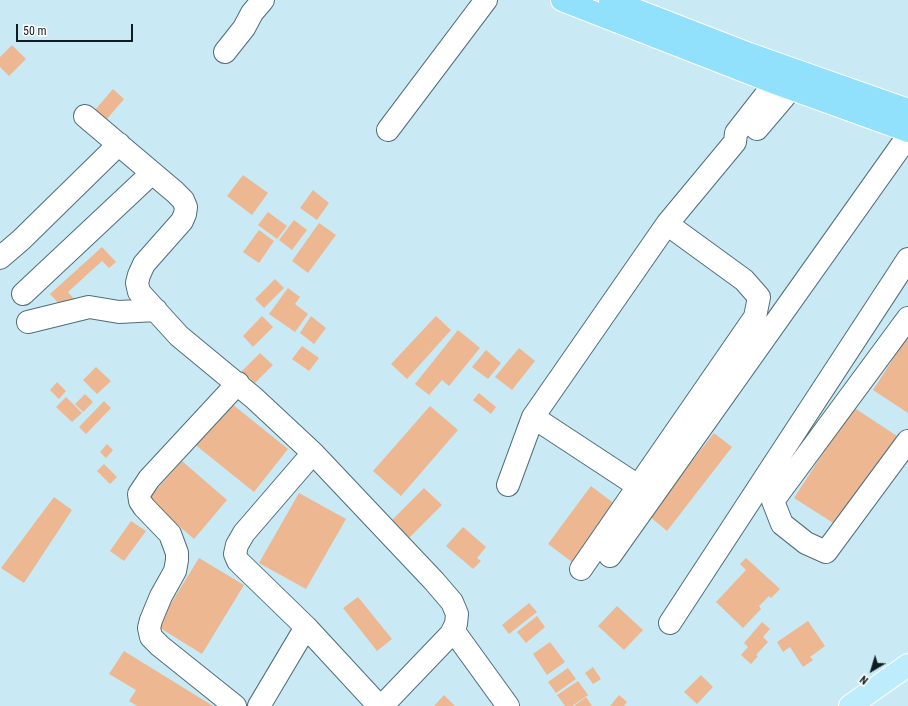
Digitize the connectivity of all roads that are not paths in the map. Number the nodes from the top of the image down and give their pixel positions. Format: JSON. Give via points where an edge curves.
{"nodes":[{"id":1,"x":263,"y":0,"type":"edge"},
{"id":2,"x":486,"y":0,"type":"edge"},
{"id":3,"x":562,"y":0,"type":"edge"},
{"id":4,"x":610,"y":0,"type":"edge"},
{"id":5,"x":225,"y":52,"type":"dead end"},
{"id":6,"x":783,"y":86,"type":"junction"},
{"id":7,"x":908,"y":110,"type":"edge"},
{"id":8,"x":86,"y":116,"type":"dead end"},
{"id":9,"x":388,"y":130,"type":"dead end"},
{"id":10,"x":908,"y":131,"type":"edge"},
{"id":11,"x":908,"y":136,"type":"edge"},
{"id":12,"x":119,"y":144,"type":"junction"},
{"id":13,"x":152,"y":172,"type":"junction"},
{"id":14,"x":667,"y":224,"type":"junction"},
{"id":15,"x":0,"y":258,"type":"edge"},
{"id":16,"x":908,"y":259,"type":"edge"},
{"id":17,"x":23,"y":294,"type":"dead end"},
{"id":18,"x":156,"y":310,"type":"junction"},
{"id":19,"x":908,"y":318,"type":"edge"},
{"id":20,"x":28,"y":322,"type":"dead end"},
{"id":21,"x":238,"y":383,"type":"junction"},
{"id":22,"x":533,"y":417,"type":"junction"},
{"id":23,"x":908,"y":441,"type":"edge"},
{"id":24,"x":313,"y":453,"type":"junction"},
{"id":25,"x":508,"y":486,"type":"dead end"},
{"id":26,"x":638,"y":486,"type":"junction"},
{"id":27,"x":610,"y":556,"type":"dead end"},
{"id":28,"x":581,"y":569,"type":"dead end"},
{"id":29,"x":670,"y":623,"type":"dead end"},
{"id":30,"x":306,"y":627,"type":"junction"},
{"id":31,"x":453,"y":630,"type":"junction"},
{"id":32,"x":908,"y":665,"type":"edge"},
{"id":33,"x":235,"y":706,"type":"edge"},
{"id":34,"x":259,"y":706,"type":"edge"},
{"id":35,"x":379,"y":706,"type":"edge"},
{"id":36,"x":382,"y":706,"type":"edge"},
{"id":37,"x":508,"y":706,"type":"edge"},
{"id":38,"x":850,"y":706,"type":"edge"}],
"edges":[{"from":1,"to":5,"type":"street"},
{"from":2,"to":9,"type":"street"},
{"from":3,"to":6,"type":"highway"},
{"from":4,"to":7,"type":"highway","via":[[749,54]]},
{"from":6,"to":10,"type":"highway"},
{"from":6,"to":14,"type":"street","via":[[746,142],[735,142]]},
{"from":8,"to":12,"type":"street"},
{"from":11,"to":27,"type":"street"},
{"from":12,"to":13,"type":"street"},
{"from":12,"to":15,"type":"street"},
{"from":13,"to":17,"type":"street"},
{"from":13,"to":18,"type":"street","via":[[176,192],[186,207],[182,221],[144,264],[139,275],[139,292]]},
{"from":14,"to":22,"type":"street"},
{"from":14,"to":26,"type":"street","via":[[744,280],[758,297],[755,317]]},
{"from":16,"to":29,"type":"street"},
{"from":18,"to":20,"type":"street","via":[[119,312],[90,307]]},
{"from":18,"to":21,"type":"street","via":[[179,336]]},
{"from":19,"to":23,"type":"street","via":[[772,501],[782,524],[806,543],[826,552]]},
{"from":21,"to":24,"type":"street"},
{"from":21,"to":33,"type":"street","via":[[148,479],[139,494],[144,507],[170,534],[177,553],[175,571],[151,620],[151,637]]},
{"from":22,"to":25,"type":"street"},
{"from":22,"to":26,"type":"street"},
{"from":24,"to":30,"type":"street","via":[[244,533],[235,554],[238,562]]},
{"from":24,"to":31,"type":"street","via":[[452,602],[457,614]]},
{"from":26,"to":28,"type":"street"},
{"from":30,"to":34,"type":"street"},
{"from":30,"to":35,"type":"street"},
{"from":31,"to":36,"type":"street"},
{"from":31,"to":37,"type":"street"},
{"from":32,"to":38,"type":"main road"}]}
